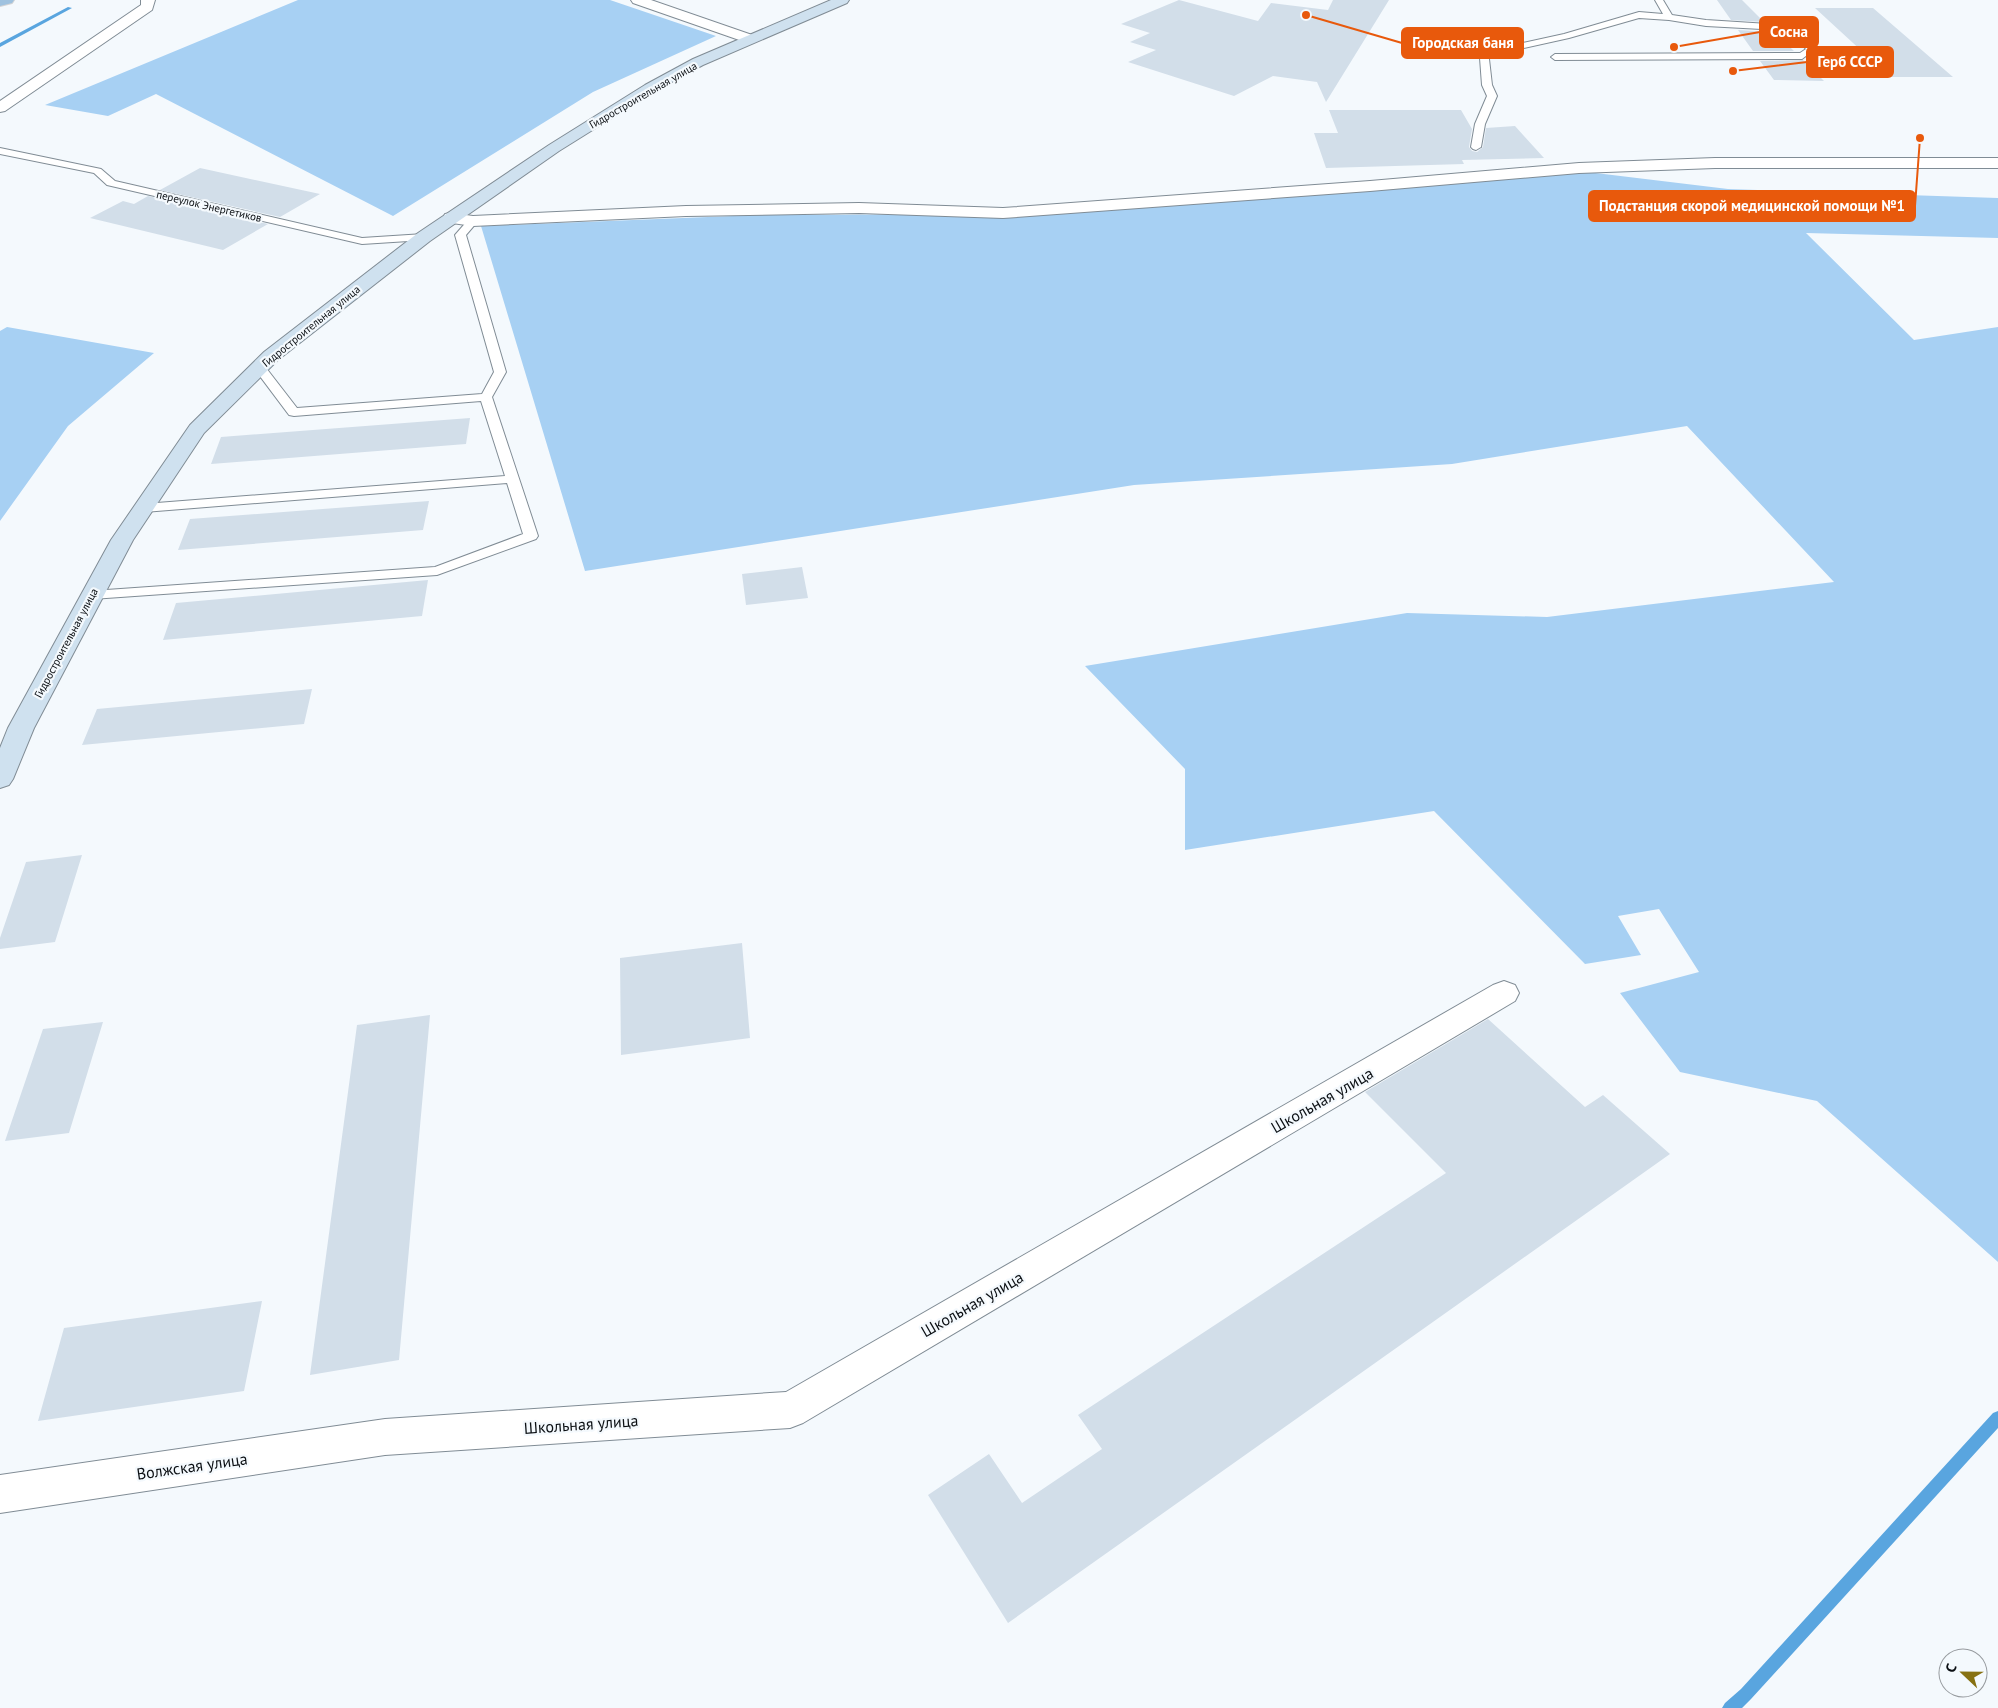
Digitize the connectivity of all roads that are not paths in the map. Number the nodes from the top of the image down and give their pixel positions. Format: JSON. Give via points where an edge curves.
{"nodes":[{"id":1,"x":7,"y":0,"type":"edge"},
{"id":2,"x":148,"y":0,"type":"edge"},
{"id":3,"x":638,"y":0,"type":"edge"},
{"id":4,"x":842,"y":0,"type":"edge"},
{"id":5,"x":1658,"y":0,"type":"edge"},
{"id":6,"x":0,"y":2,"type":"edge"},
{"id":7,"x":1669,"y":17,"type":"junction"},
{"id":8,"x":750,"y":39,"type":"junction"},
{"id":9,"x":1555,"y":57,"type":"dead end"},
{"id":10,"x":0,"y":108,"type":"edge"},
{"id":11,"x":1476,"y":147,"type":"dead end"},
{"id":12,"x":0,"y":151,"type":"edge"},
{"id":13,"x":1998,"y":163,"type":"edge"},
{"id":14,"x":450,"y":218,"type":"junction"},
{"id":15,"x":473,"y":221,"type":"junction"},
{"id":16,"x":424,"y":237,"type":"junction"},
{"id":17,"x":259,"y":367,"type":"junction"},
{"id":18,"x":486,"y":397,"type":"junction"},
{"id":19,"x":512,"y":479,"type":"junction"},
{"id":20,"x":144,"y":508,"type":"junction"},
{"id":21,"x":92,"y":595,"type":"junction"},
{"id":22,"x":0,"y":779,"type":"edge"},
{"id":23,"x":1504,"y":993,"type":"dead end"},
{"id":24,"x":385,"y":1437,"type":"joint"},
{"id":25,"x":0,"y":1494,"type":"edge"}],
"edges":[{"from":1,"to":6,"type":"main road"},
{"from":2,"to":10,"type":"street","via":[[147,7]]},
{"from":3,"to":8,"type":"street"},
{"from":4,"to":8,"type":"street","name":"Гидростроительная улица"},
{"from":5,"to":7,"type":"lane"},
{"from":7,"to":9,"type":"lane","via":[[1783,28],[1800,37],[1811,49],[1802,56]]},
{"from":7,"to":11,"type":"lane","via":[[1639,16],[1489,53],[1484,58],[1487,85],[1492,96],[1480,124]]},
{"from":8,"to":14,"type":"street","name":"Гидростроительная улица","via":[[650,88]]},
{"from":12,"to":16,"type":"lane","name":"переулок Энергетиков","via":[[97,172],[111,183],[362,241]]},
{"from":13,"to":15,"type":"street","via":[[1715,163],[1580,168],[1003,213],[859,208],[715,210]]},
{"from":14,"to":15,"type":"street"},
{"from":14,"to":16,"type":"street","name":"Гидростроительная улица"},
{"from":15,"to":18,"type":"lane","via":[[460,235],[500,372]]},
{"from":16,"to":17,"type":"street","name":"Гидростроительная улица"},
{"from":17,"to":18,"type":"lane","via":[[294,412]]},
{"from":17,"to":20,"type":"street","name":"Гидростроительная улица","via":[[197,429]]},
{"from":18,"to":19,"type":"lane"},
{"from":19,"to":20,"type":"lane"},
{"from":19,"to":21,"type":"lane","via":[[531,536],[437,571]]},
{"from":20,"to":21,"type":"street","name":"Гидростроительная улица"},
{"from":21,"to":22,"type":"street","name":"Гидростроительная улица","via":[[21,728]]},
{"from":23,"to":24,"type":"street","name":"Школьная улица","via":[[790,1410]]},
{"from":24,"to":25,"type":"street","name":"Волжская улица"}]}
